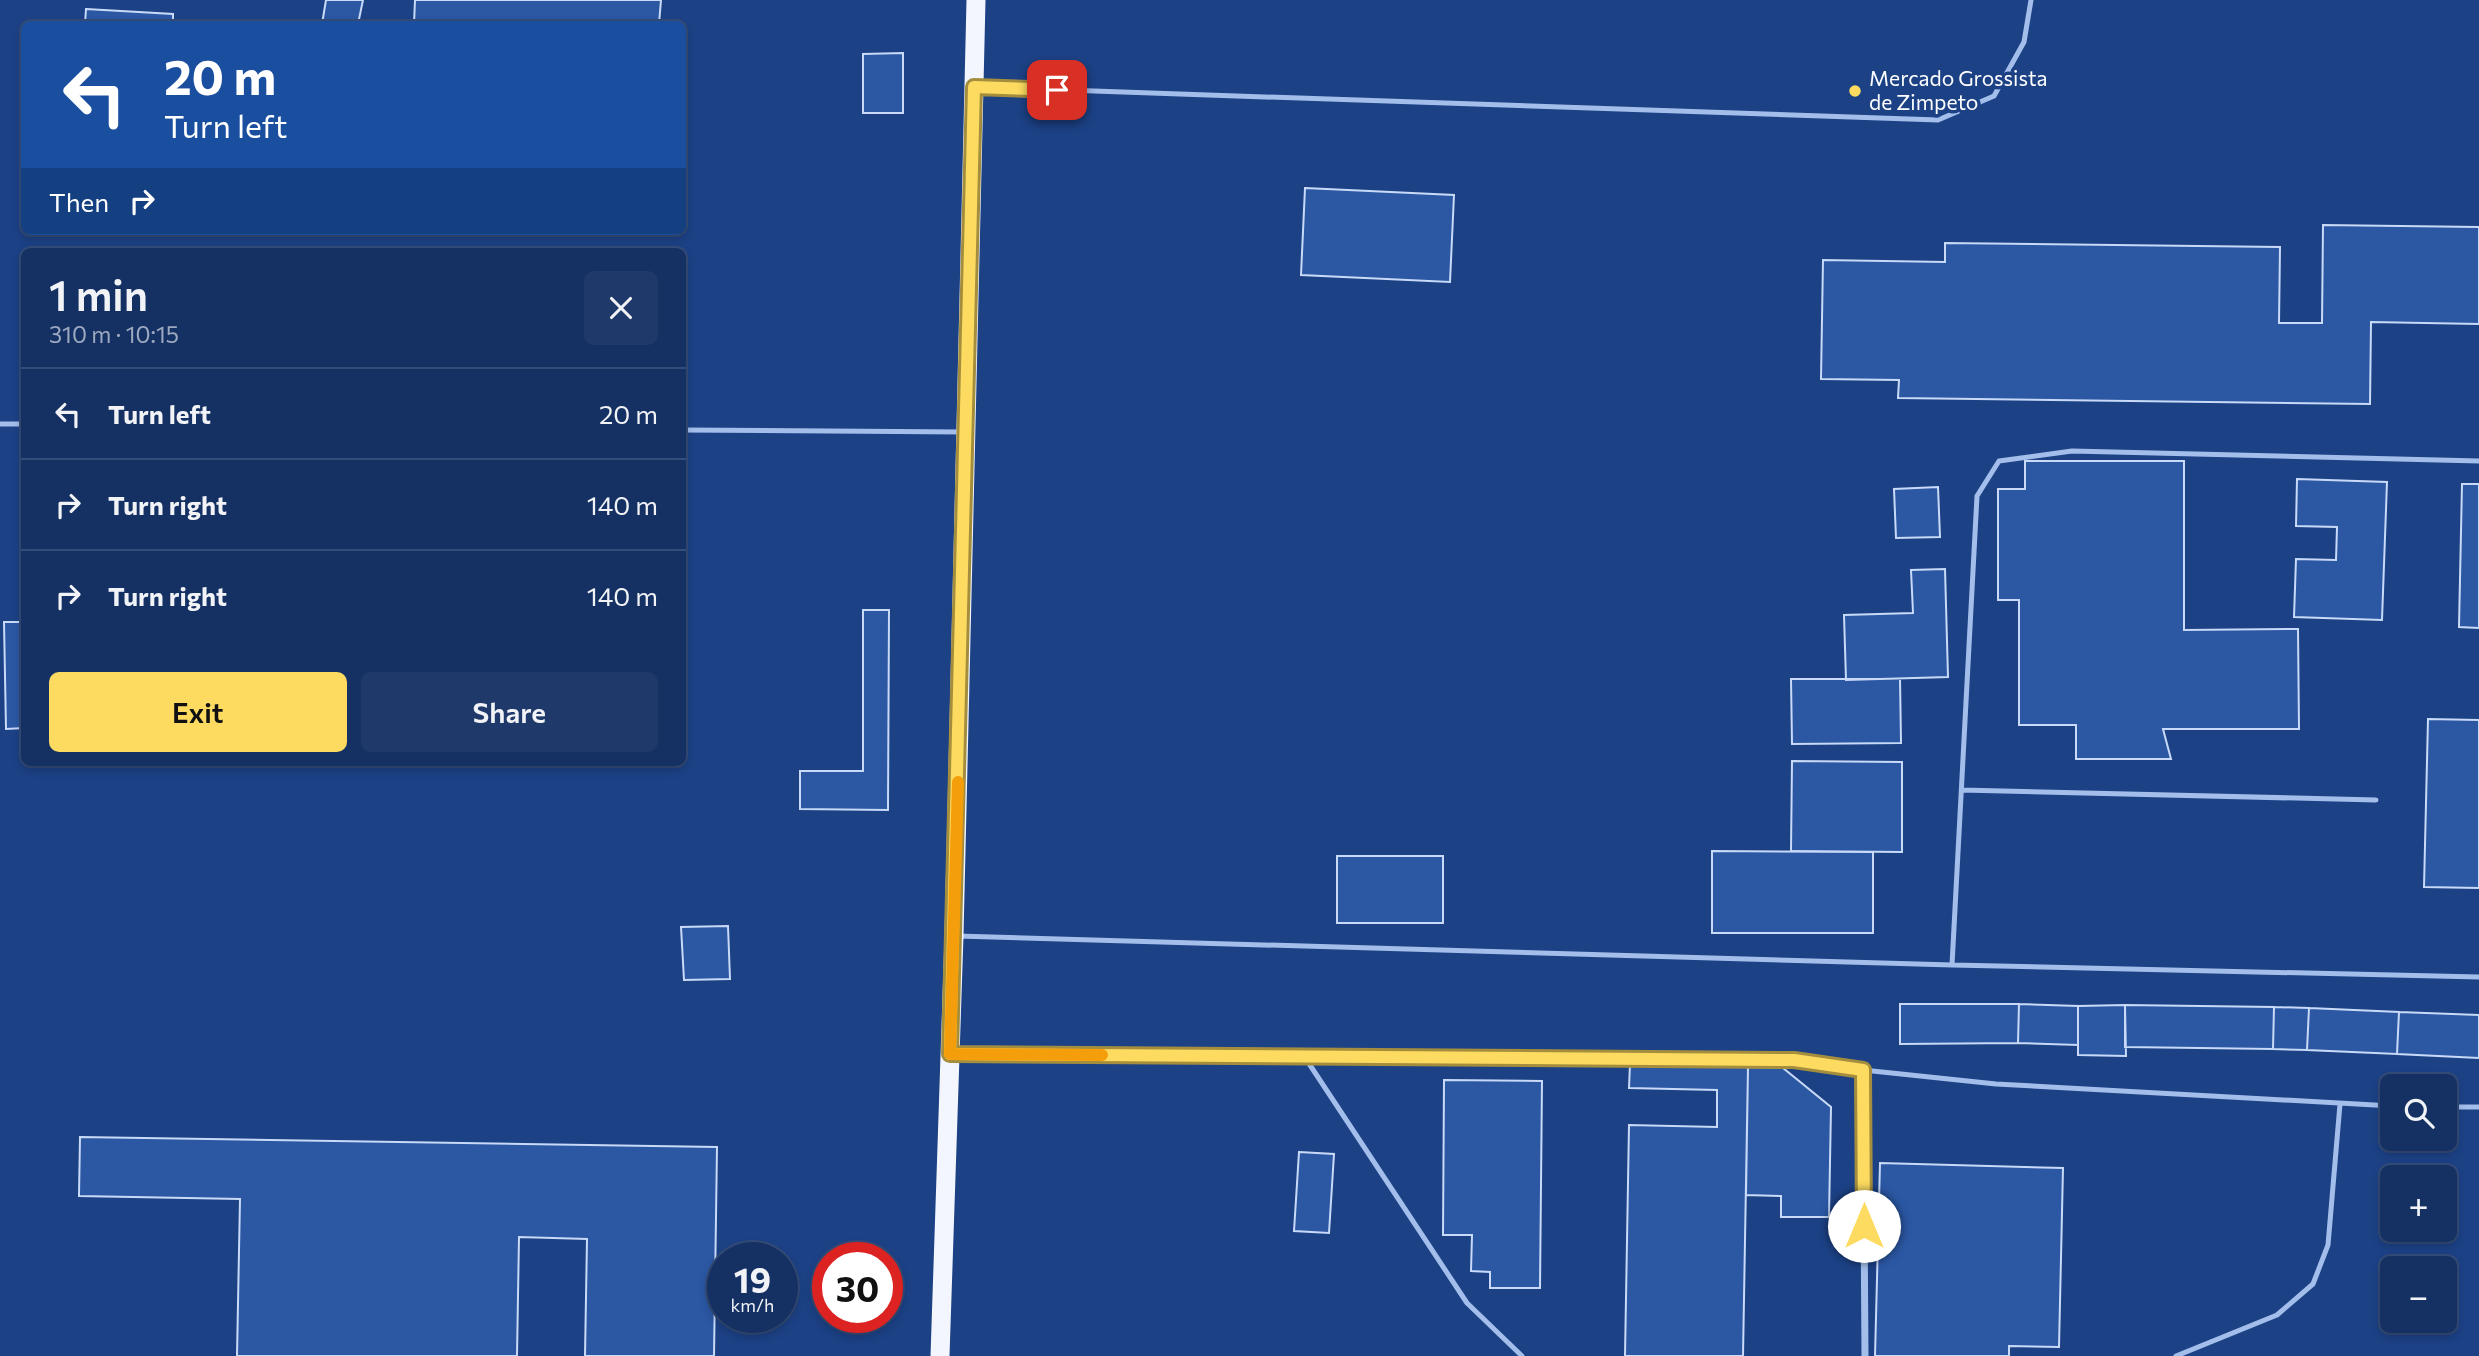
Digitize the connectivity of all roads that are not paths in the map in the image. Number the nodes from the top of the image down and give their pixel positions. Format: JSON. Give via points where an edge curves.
{"nodes":[{"id":1,"x":976,"y":0,"type":"edge"},
{"id":2,"x":2031,"y":0,"type":"edge"},
{"id":3,"x":974,"y":87,"type":"junction"},
{"id":4,"x":0,"y":424,"type":"edge"},
{"id":5,"x":21,"y":424,"type":"edge"},
{"id":6,"x":686,"y":430,"type":"edge"},
{"id":7,"x":966,"y":432,"type":"junction"},
{"id":8,"x":2479,"y":461,"type":"edge"},
{"id":9,"x":1962,"y":790,"type":"junction"},
{"id":10,"x":2376,"y":800,"type":"dead end"},
{"id":11,"x":954,"y":936,"type":"junction"},
{"id":12,"x":1952,"y":965,"type":"junction"},
{"id":13,"x":2479,"y":977,"type":"edge"},
{"id":14,"x":950,"y":1054,"type":"junction"},
{"id":15,"x":1304,"y":1056,"type":"junction"},
{"id":16,"x":1863,"y":1070,"type":"junction"},
{"id":17,"x":2340,"y":1104,"type":"junction"},
{"id":18,"x":2380,"y":1106,"type":"edge"},
{"id":19,"x":2457,"y":1107,"type":"edge"},
{"id":20,"x":2479,"y":1107,"type":"edge"},
{"id":21,"x":940,"y":1356,"type":"edge"},
{"id":22,"x":1522,"y":1356,"type":"edge"},
{"id":23,"x":1865,"y":1356,"type":"edge"},
{"id":24,"x":2176,"y":1356,"type":"edge"}],
"edges":[{"from":1,"to":3,"type":"highway"},
{"from":2,"to":3,"type":"lane","via":[[2024,42],[1994,96],[1938,120]]},
{"from":3,"to":7,"type":"highway"},
{"from":4,"to":5,"type":"lane"},
{"from":6,"to":7,"type":"lane"},
{"from":7,"to":11,"type":"highway"},
{"from":8,"to":9,"type":"lane","via":[[2072,451],[1999,461],[1977,496]]},
{"from":9,"to":10,"type":"lane"},
{"from":9,"to":12,"type":"lane"},
{"from":11,"to":12,"type":"lane"},
{"from":11,"to":14,"type":"highway"},
{"from":12,"to":13,"type":"lane"},
{"from":14,"to":15,"type":"lane"},
{"from":14,"to":21,"type":"highway"},
{"from":15,"to":16,"type":"lane","via":[[1794,1060]]},
{"from":15,"to":22,"type":"lane","via":[[1467,1303]]},
{"from":16,"to":17,"type":"lane","via":[[1996,1084]]},
{"from":16,"to":23,"type":"street"},
{"from":17,"to":18,"type":"lane"},
{"from":17,"to":24,"type":"lane","via":[[2328,1245],[2313,1284],[2277,1315]]},
{"from":19,"to":20,"type":"lane"}]}
